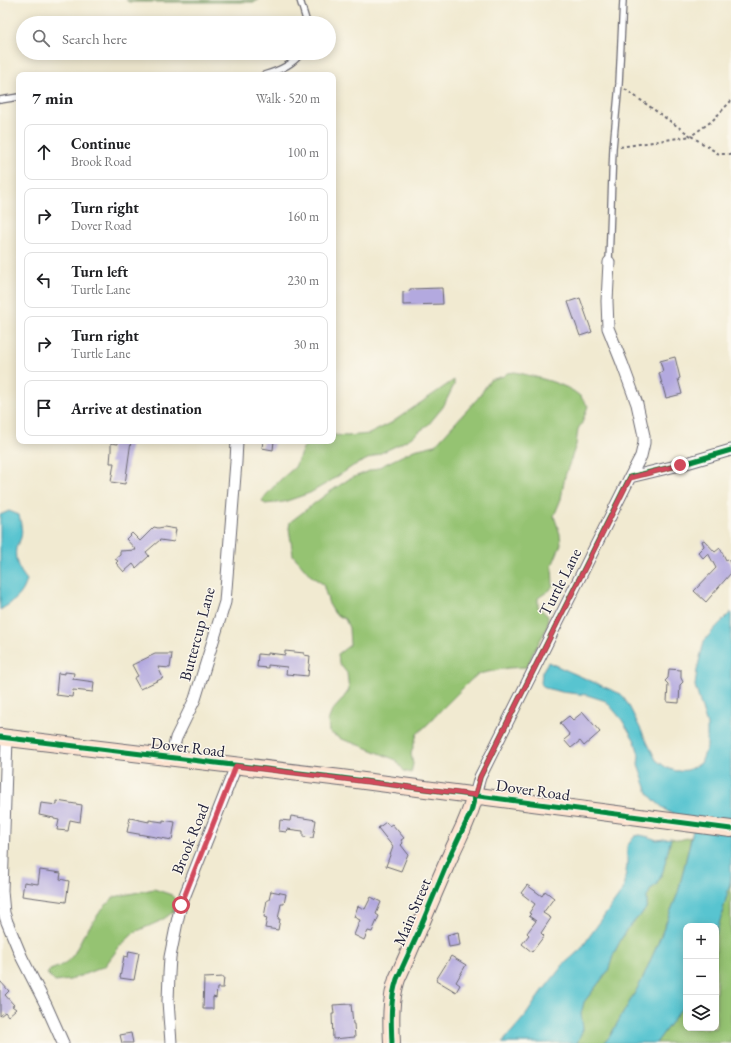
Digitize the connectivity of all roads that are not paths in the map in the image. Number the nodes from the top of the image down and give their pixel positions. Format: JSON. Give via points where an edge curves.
{"nodes":[{"id":1,"x":300,"y":0,"type":"edge"},
{"id":2,"x":623,"y":0,"type":"edge"},
{"id":3,"x":305,"y":16,"type":"edge"},
{"id":4,"x":294,"y":60,"type":"edge"},
{"id":5,"x":273,"y":72,"type":"edge"},
{"id":6,"x":16,"y":97,"type":"edge"},
{"id":7,"x":0,"y":100,"type":"edge"},
{"id":8,"x":608,"y":262,"type":"joint"},
{"id":9,"x":237,"y":444,"type":"edge"},
{"id":10,"x":731,"y":450,"type":"edge"},
{"id":11,"x":630,"y":478,"type":"junction"},
{"id":12,"x":3,"y":737,"type":"edge"},
{"id":13,"x":171,"y":758,"type":"junction"},
{"id":14,"x":236,"y":766,"type":"junction"},
{"id":15,"x":475,"y":795,"type":"junction"},
{"id":16,"x":730,"y":828,"type":"edge"},
{"id":17,"x":2,"y":904,"type":"edge"},
{"id":18,"x":63,"y":1043,"type":"edge"},
{"id":19,"x":171,"y":1043,"type":"edge"},
{"id":20,"x":392,"y":1043,"type":"edge"}],
"edges":[{"from":1,"to":3,"type":"lane"},
{"from":2,"to":8,"type":"lane"},
{"from":4,"to":5,"type":"lane"},
{"from":6,"to":7,"type":"lane"},
{"from":8,"to":11,"type":"street","name":"Turtle Lane","via":[[608,328],[637,404],[644,436],[641,456]]},
{"from":9,"to":13,"type":"street","name":"Buttercup Lane","via":[[225,602],[195,698],[176,738]]},
{"from":10,"to":11,"type":"street"},
{"from":11,"to":15,"type":"street","name":"Turtle Lane","via":[[480,777]]},
{"from":12,"to":13,"type":"street","name":"Dover Road"},
{"from":12,"to":17,"type":"street"},
{"from":13,"to":14,"type":"street","name":"Dover Road"},
{"from":14,"to":15,"type":"street","name":"Dover Road"},
{"from":14,"to":19,"type":"street","name":"Brook Road","via":[[190,881],[177,922],[169,974]]},
{"from":15,"to":16,"type":"street","name":"Dover Road"},
{"from":15,"to":20,"type":"street","name":"Main Street","via":[[471,812],[397,980],[391,1018]]},
{"from":17,"to":18,"type":"street","via":[[22,958]]}]}
